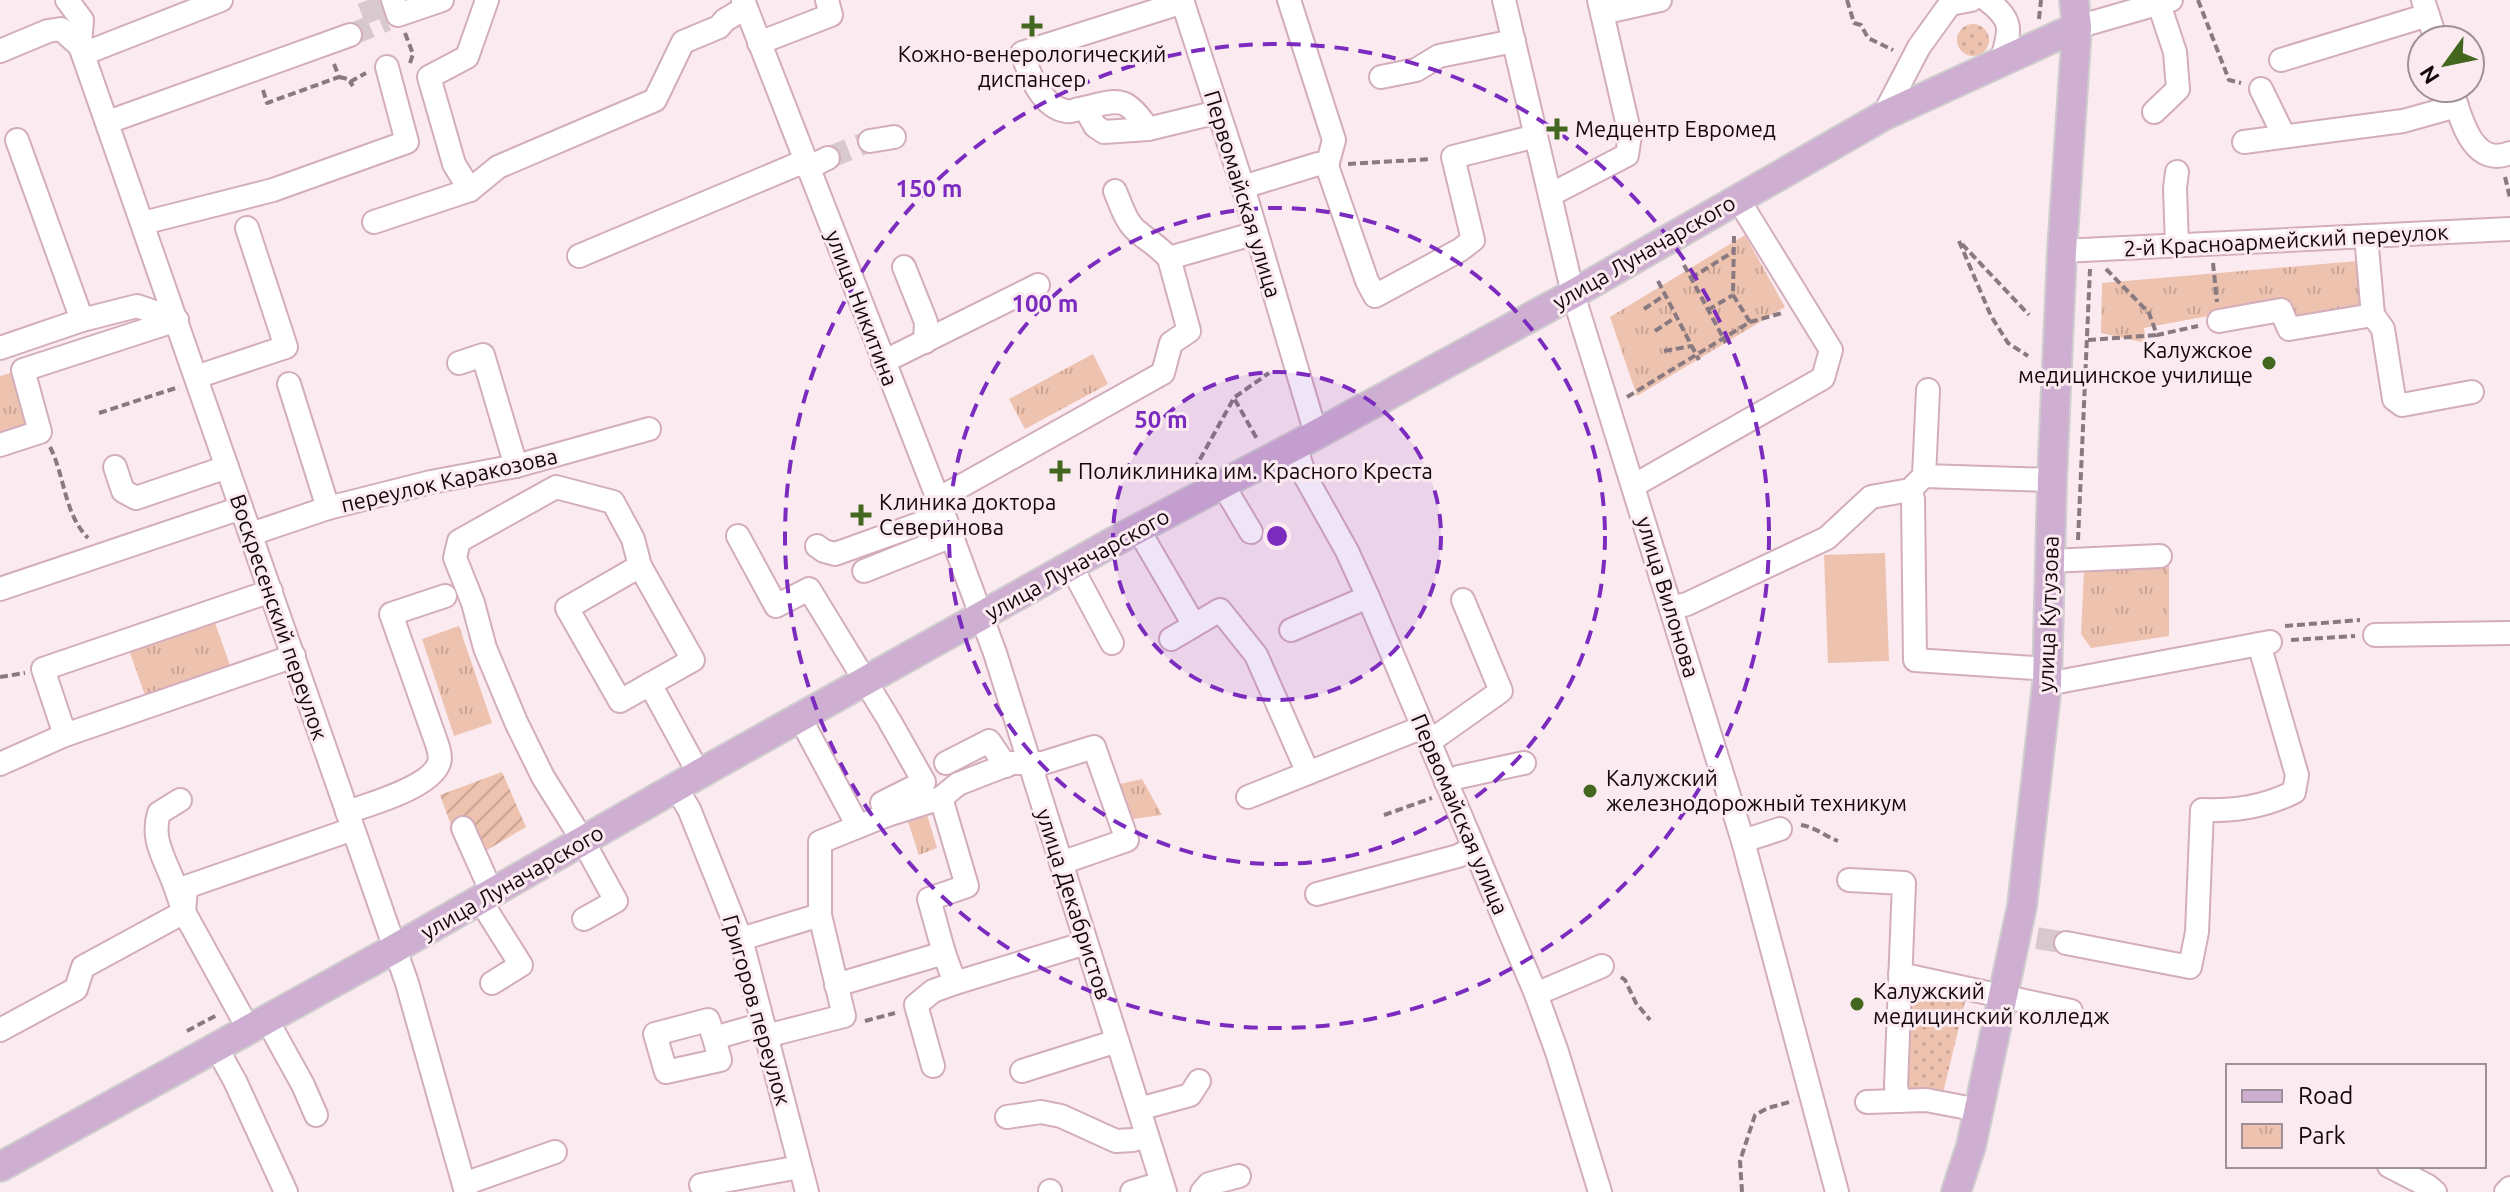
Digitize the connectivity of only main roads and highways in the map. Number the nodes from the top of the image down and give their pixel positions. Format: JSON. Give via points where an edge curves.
{"nodes":[{"id":1,"x":2076,"y":14,"type":"edge"},
{"id":2,"x":0,"y":1167,"type":"edge"},
{"id":3,"x":1956,"y":1192,"type":"edge"}],
"edges":[{"from":1,"to":2,"type":"main road","name":"улица Луначарского","via":[[2001,62],[1883,116],[1573,294],[1071,566]]},
{"from":1,"to":3,"type":"main road","name":"улица Кутузова","via":[[2052,480],[2064,561],[2022,906],[2027,936],[2003,996]]}]}
